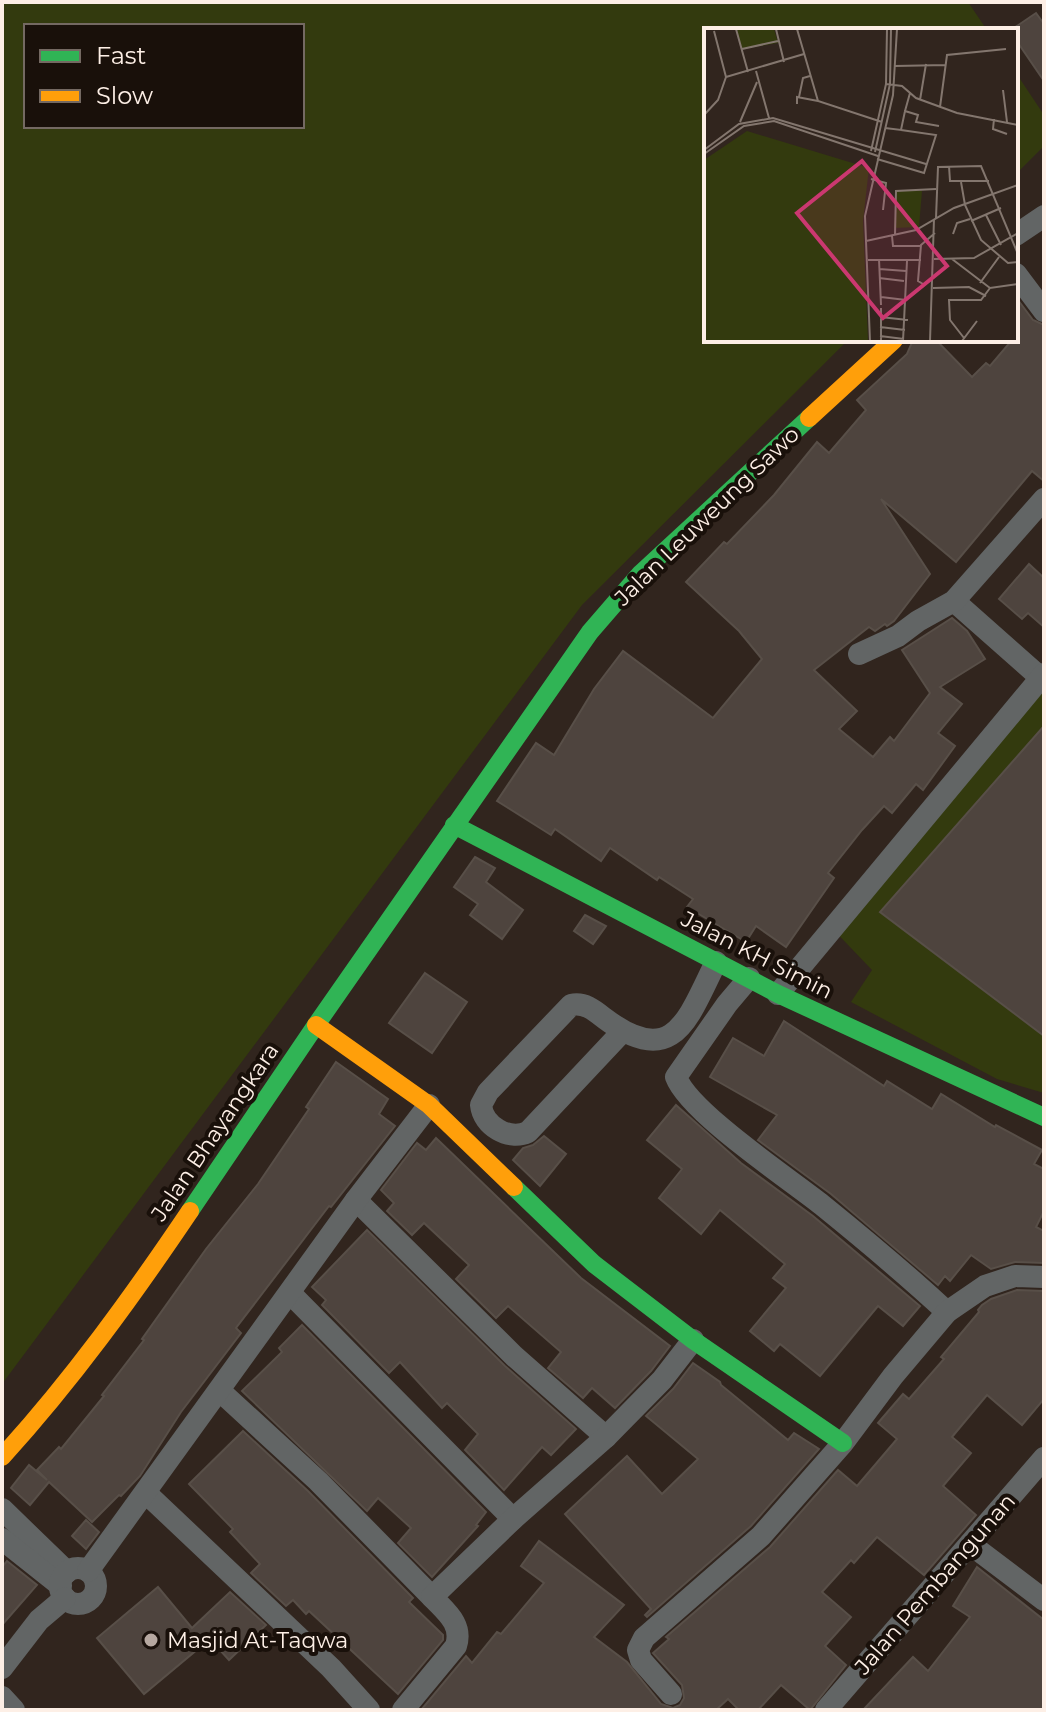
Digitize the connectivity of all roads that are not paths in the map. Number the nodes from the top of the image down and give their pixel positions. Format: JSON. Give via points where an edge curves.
{"nodes":[{"id":1,"x":1044,"y":216,"type":"edge"},
{"id":2,"x":1018,"y":234,"type":"edge"},
{"id":3,"x":1018,"y":277,"type":"edge"},
{"id":4,"x":1044,"y":311,"type":"edge"},
{"id":5,"x":892,"y":342,"type":"edge"},
{"id":6,"x":1044,"y":499,"type":"edge"},
{"id":7,"x":954,"y":601,"type":"junction"},
{"id":8,"x":859,"y":654,"type":"dead end"},
{"id":9,"x":1042,"y":676,"type":"edge"},
{"id":10,"x":454,"y":825,"type":"junction"},
{"id":11,"x":716,"y":962,"type":"junction"},
{"id":12,"x":749,"y":978,"type":"junction"},
{"id":13,"x":778,"y":994,"type":"junction"},
{"id":14,"x":316,"y":1025,"type":"junction"},
{"id":15,"x":622,"y":1032,"type":"junction"},
{"id":16,"x":429,"y":1105,"type":"junction"},
{"id":17,"x":1044,"y":1117,"type":"edge"},
{"id":18,"x":356,"y":1200,"type":"junction"},
{"id":19,"x":1044,"y":1277,"type":"edge"},
{"id":20,"x":290,"y":1293,"type":"junction"},
{"id":21,"x":947,"y":1312,"type":"junction"},
{"id":22,"x":693,"y":1340,"type":"junction"},
{"id":23,"x":220,"y":1391,"type":"junction"},
{"id":24,"x":606,"y":1437,"type":"junction"},
{"id":25,"x":843,"y":1443,"type":"junction"},
{"id":26,"x":2,"y":1457,"type":"edge"},
{"id":27,"x":1044,"y":1458,"type":"edge"},
{"id":28,"x":147,"y":1494,"type":"junction"},
{"id":29,"x":2,"y":1509,"type":"edge"},
{"id":30,"x":513,"y":1519,"type":"junction"},
{"id":31,"x":2,"y":1539,"type":"edge"},
{"id":32,"x":970,"y":1544,"type":"junction"},
{"id":33,"x":70,"y":1582,"type":"junction"},
{"id":34,"x":432,"y":1597,"type":"junction"},
{"id":35,"x":1044,"y":1600,"type":"edge"},
{"id":36,"x":2,"y":1668,"type":"edge"},
{"id":37,"x":671,"y":1694,"type":"dead end"},
{"id":38,"x":2,"y":1697,"type":"edge"},
{"id":39,"x":14,"y":1710,"type":"edge"},
{"id":40,"x":369,"y":1710,"type":"edge"},
{"id":41,"x":403,"y":1710,"type":"edge"},
{"id":42,"x":826,"y":1710,"type":"edge"}],
"edges":[{"from":1,"to":2,"type":"street"},
{"from":3,"to":4,"type":"street"},
{"from":5,"to":10,"type":"street","name":"Jalan Leuweung Sawo","via":[[641,573],[590,632]]},
{"from":6,"to":7,"type":"street"},
{"from":7,"to":8,"type":"street"},
{"from":7,"to":9,"type":"street"},
{"from":9,"to":13,"type":"street"},
{"from":10,"to":11,"type":"street","name":"Jalan KH Simin"},
{"from":10,"to":14,"type":"street","name":"Jalan Bhayangkara"},
{"from":11,"to":12,"type":"street","name":"Jalan KH Simin"},
{"from":11,"to":15,"type":"street","via":[[685,1023],[673,1035],[651,1039]]},
{"from":12,"to":13,"type":"street","name":"Jalan KH Simin"},
{"from":12,"to":21,"type":"street","via":[[676,1077],[680,1089]]},
{"from":13,"to":17,"type":"street","name":"Jalan KH Simin"},
{"from":14,"to":16,"type":"street"},
{"from":14,"to":26,"type":"street","name":"Jalan Bhayangkara","via":[[129,1302]]},
{"from":15,"to":15,"type":"street","via":[[593,1010],[571,1005],[488,1092],[481,1105],[483,1115],[507,1135],[528,1132]]},
{"from":16,"to":18,"type":"street"},
{"from":16,"to":22,"type":"street","via":[[594,1264]]},
{"from":18,"to":20,"type":"street"},
{"from":18,"to":24,"type":"street","via":[[514,1356]]},
{"from":19,"to":21,"type":"street","via":[[1015,1276],[985,1286]]},
{"from":20,"to":23,"type":"street"},
{"from":20,"to":30,"type":"street"},
{"from":21,"to":25,"type":"street"},
{"from":22,"to":24,"type":"street"},
{"from":22,"to":25,"type":"street"},
{"from":23,"to":28,"type":"street"},
{"from":23,"to":34,"type":"street"},
{"from":24,"to":30,"type":"street"},
{"from":25,"to":37,"type":"street","via":[[761,1536],[644,1638],[638,1650],[641,1660]]},
{"from":27,"to":32,"type":"street","name":"Jalan Pembangunan"},
{"from":28,"to":33,"type":"street"},
{"from":28,"to":40,"type":"street"},
{"from":29,"to":33,"type":"street"},
{"from":30,"to":34,"type":"street"},
{"from":31,"to":33,"type":"street"},
{"from":32,"to":35,"type":"street"},
{"from":32,"to":42,"type":"street","name":"Jalan Pembangunan"},
{"from":33,"to":36,"type":"street"},
{"from":34,"to":41,"type":"street","via":[[455,1621],[460,1635]]},
{"from":38,"to":39,"type":"street"}]}
